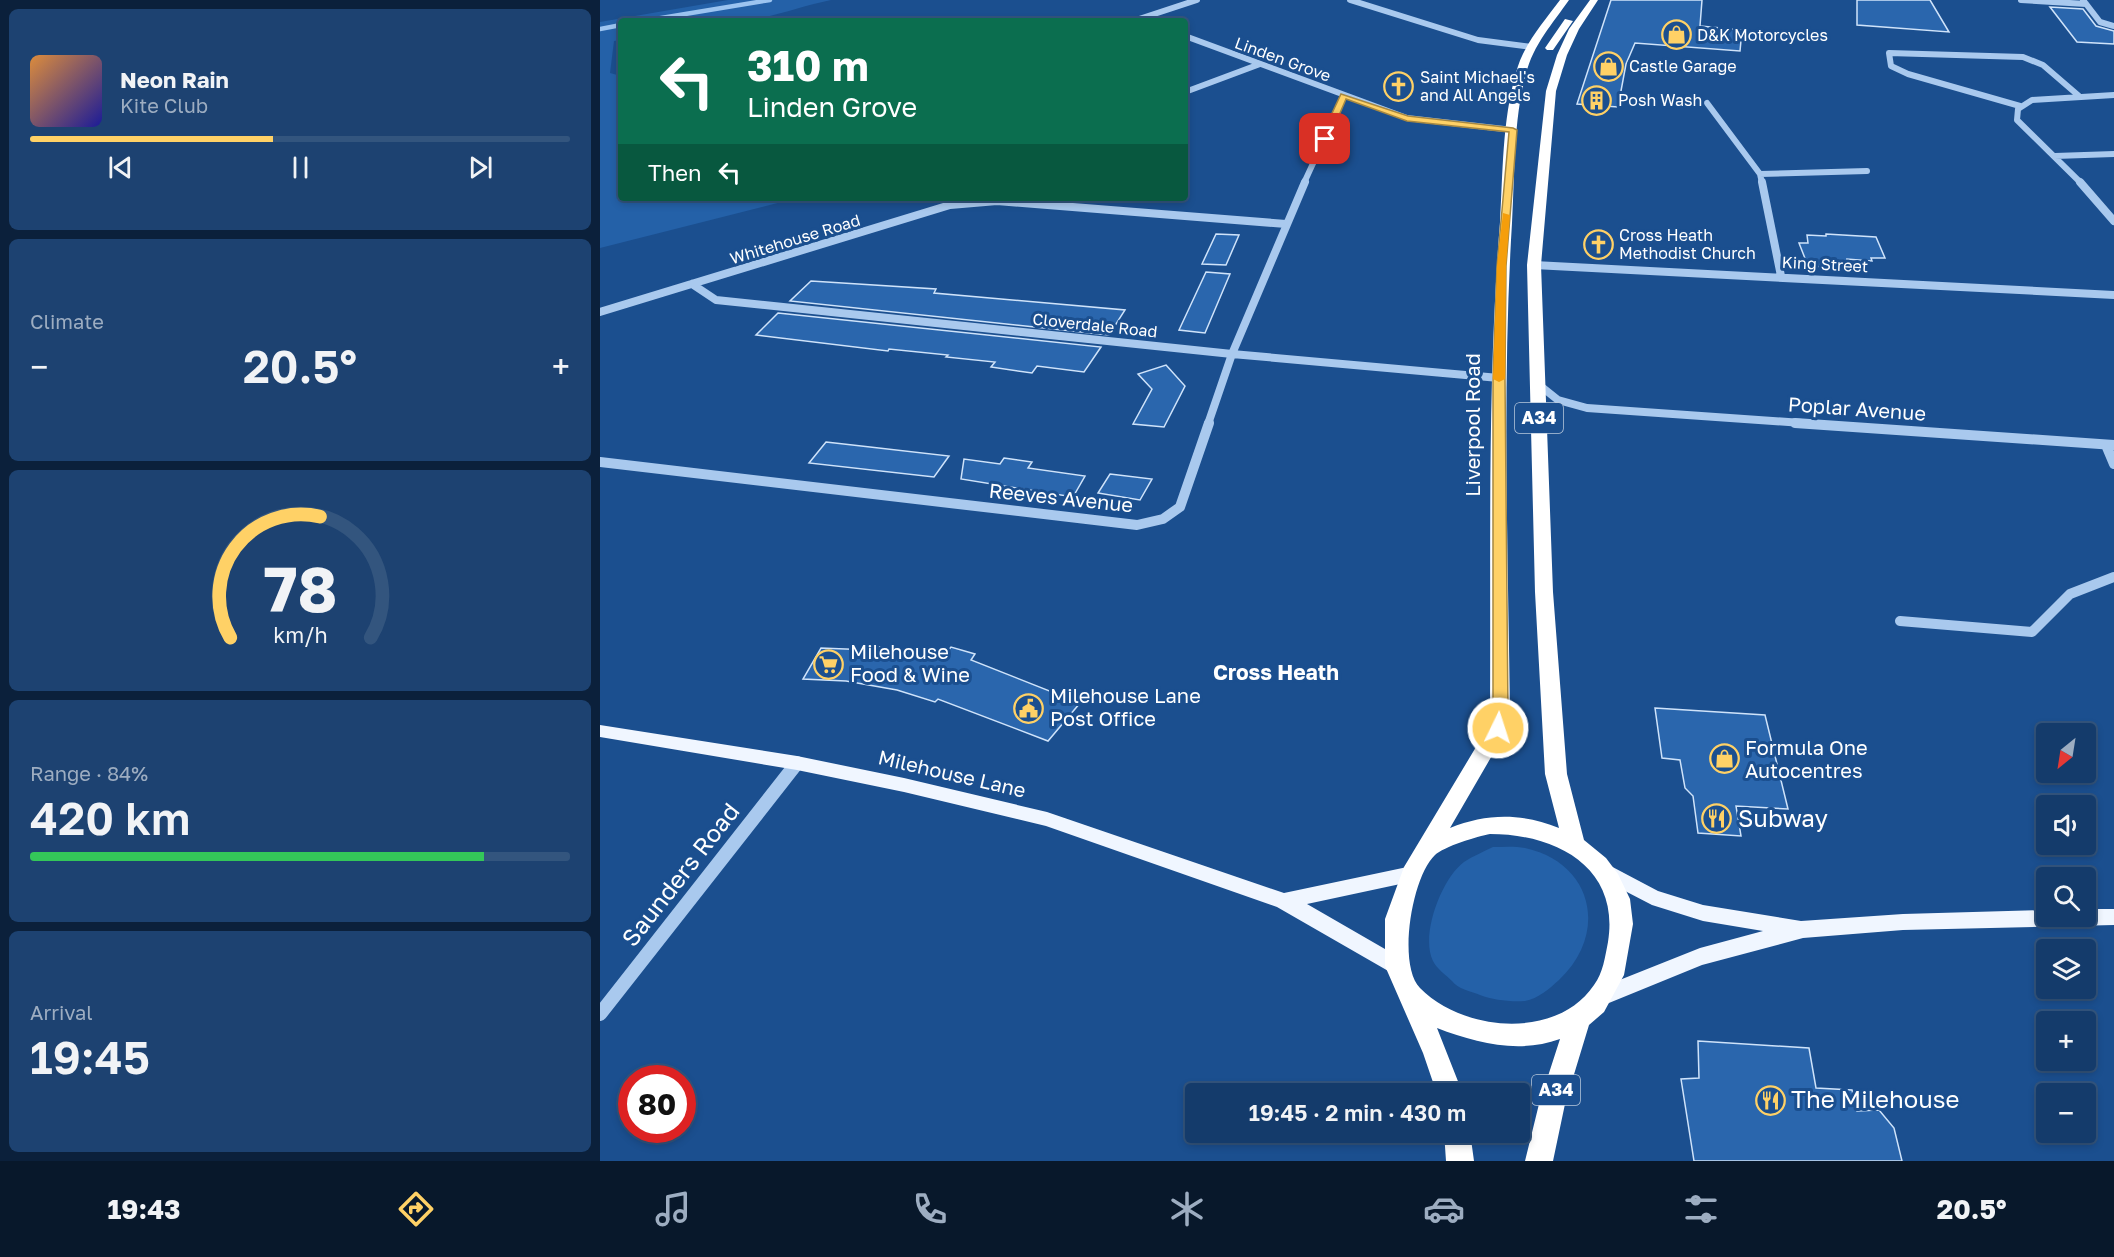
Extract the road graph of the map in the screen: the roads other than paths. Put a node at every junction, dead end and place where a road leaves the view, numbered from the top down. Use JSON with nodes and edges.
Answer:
{"nodes":[{"id":1,"x":1197,"y":0,"type":"edge"},
{"id":2,"x":1350,"y":0,"type":"edge"},
{"id":3,"x":1565,"y":0,"type":"edge"},
{"id":4,"x":2021,"y":0,"type":"edge"},
{"id":5,"x":1594,"y":1,"type":"edge"},
{"id":6,"x":2084,"y":2,"type":"edge"},
{"id":7,"x":1145,"y":18,"type":"edge"},
{"id":8,"x":2114,"y":26,"type":"edge"},
{"id":9,"x":1188,"y":37,"type":"edge"},
{"id":10,"x":1532,"y":47,"type":"junction"},
{"id":11,"x":1556,"y":52,"type":"junction"},
{"id":12,"x":1260,"y":64,"type":"junction"},
{"id":13,"x":1188,"y":91,"type":"edge"},
{"id":14,"x":2114,"y":95,"type":"edge"},
{"id":15,"x":1344,"y":96,"type":"junction"},
{"id":16,"x":2079,"y":96,"type":"junction"},
{"id":17,"x":1707,"y":103,"type":"dead end"},
{"id":18,"x":2020,"y":106,"type":"junction"},
{"id":19,"x":1513,"y":130,"type":"junction"},
{"id":20,"x":2114,"y":154,"type":"edge"},
{"id":21,"x":2055,"y":156,"type":"junction"},
{"id":22,"x":1867,"y":171,"type":"dead end"},
{"id":23,"x":1760,"y":174,"type":"junction"},
{"id":24,"x":948,"y":202,"type":"edge"},
{"id":25,"x":2114,"y":221,"type":"edge"},
{"id":26,"x":1286,"y":224,"type":"junction"},
{"id":27,"x":1534,"y":265,"type":"junction"},
{"id":28,"x":1780,"y":276,"type":"junction"},
{"id":29,"x":692,"y":285,"type":"junction"},
{"id":30,"x":2114,"y":295,"type":"edge"},
{"id":31,"x":600,"y":312,"type":"edge"},
{"id":32,"x":1232,"y":354,"type":"junction"},
{"id":33,"x":1499,"y":378,"type":"junction"},
{"id":34,"x":1537,"y":384,"type":"junction"},
{"id":35,"x":2110,"y":445,"type":"edge"},
{"id":36,"x":600,"y":462,"type":"edge"},
{"id":37,"x":2114,"y":464,"type":"edge"},
{"id":38,"x":2114,"y":577,"type":"edge"},
{"id":39,"x":1900,"y":621,"type":"dead end"},
{"id":40,"x":600,"y":731,"type":"edge"},
{"id":41,"x":796,"y":763,"type":"junction"},
{"id":42,"x":1574,"y":845,"type":"junction"},
{"id":43,"x":1431,"y":847,"type":"junction"},
{"id":44,"x":1602,"y":870,"type":"junction"},
{"id":45,"x":1412,"y":874,"type":"junction"},
{"id":46,"x":1284,"y":901,"type":"junction"},
{"id":47,"x":2114,"y":917,"type":"edge"},
{"id":48,"x":1803,"y":929,"type":"junction"},
{"id":49,"x":1397,"y":966,"type":"junction"},
{"id":50,"x":1412,"y":996,"type":"junction"},
{"id":51,"x":1604,"y":996,"type":"junction"},
{"id":52,"x":600,"y":1014,"type":"edge"},
{"id":53,"x":1578,"y":1020,"type":"junction"},
{"id":54,"x":1446,"y":1083,"type":"edge"},
{"id":55,"x":1458,"y":1143,"type":"edge"},
{"id":56,"x":1460,"y":1161,"type":"edge"},
{"id":57,"x":1539,"y":1161,"type":"edge"}],
"edges":[{"from":1,"to":7,"type":"street"},
{"from":2,"to":10,"type":"street"},
{"from":3,"to":10,"type":"highway","name":"Liverpool Road","number":"A34"},
{"from":4,"to":6,"type":"street"},
{"from":5,"to":11,"type":"highway","number":"A34"},
{"from":6,"to":8,"type":"street"},
{"from":9,"to":12,"type":"street","name":"Linden Grove"},
{"from":10,"to":11,"type":"highway"},
{"from":10,"to":19,"type":"highway","name":"Liverpool Road","number":"A34"},
{"from":11,"to":27,"type":"highway","number":"A34"},
{"from":12,"to":13,"type":"street"},
{"from":12,"to":15,"type":"street","name":"Linden Grove"},
{"from":14,"to":16,"type":"street"},
{"from":15,"to":19,"type":"street","name":"Linden Grove"},
{"from":15,"to":26,"type":"street","name":"Reeves Avenue"},
{"from":16,"to":18,"type":"street"},
{"from":16,"to":18,"type":"street"},
{"from":17,"to":23,"type":"street"},
{"from":18,"to":21,"type":"street"},
{"from":19,"to":33,"type":"highway","name":"Liverpool Road","number":"A34"},
{"from":20,"to":21,"type":"street"},
{"from":21,"to":25,"type":"street"},
{"from":22,"to":23,"type":"street"},
{"from":23,"to":28,"type":"street"},
{"from":24,"to":26,"type":"street","name":"Whitehouse Road"},
{"from":24,"to":29,"type":"street","name":"Whitehouse Road"},
{"from":26,"to":32,"type":"street","name":"Reeves Avenue"},
{"from":27,"to":28,"type":"street","name":"King Street"},
{"from":27,"to":34,"type":"highway","number":"A34"},
{"from":28,"to":30,"type":"street","name":"King Street"},
{"from":29,"to":31,"type":"street","name":"Whitehouse Road"},
{"from":29,"to":32,"type":"street","name":"Cloverdale Road"},
{"from":32,"to":33,"type":"street","name":"Cloverdale Road"},
{"from":32,"to":36,"type":"street","name":"Reeves Avenue"},
{"from":33,"to":43,"type":"highway","name":"Liverpool Road","number":"A34"},
{"from":34,"to":35,"type":"street","name":"Poplar Avenue"},
{"from":34,"to":42,"type":"highway","number":"A34"},
{"from":35,"to":37,"type":"street"},
{"from":38,"to":39,"type":"street"},
{"from":40,"to":41,"type":"main road","name":"Milehouse Lane"},
{"from":41,"to":46,"type":"main road","name":"Milehouse Lane"},
{"from":41,"to":52,"type":"street","name":"Saunders Road"},
{"from":42,"to":43,"type":"highway"},
{"from":42,"to":44,"type":"highway"},
{"from":43,"to":45,"type":"highway","name":"Liverpool Road"},
{"from":44,"to":48,"type":"main road"},
{"from":44,"to":51,"type":"highway"},
{"from":45,"to":46,"type":"main road"},
{"from":45,"to":49,"type":"highway","name":"Liverpool Road"},
{"from":46,"to":49,"type":"main road","name":"Milehouse Lane"},
{"from":47,"to":48,"type":"main road"},
{"from":48,"to":51,"type":"main road"},
{"from":49,"to":50,"type":"highway"},
{"from":50,"to":53,"type":"highway"},
{"from":50,"to":54,"type":"highway"},
{"from":51,"to":53,"type":"highway"},
{"from":53,"to":57,"type":"highway","number":"A34"},
{"from":55,"to":56,"type":"highway"}]}
